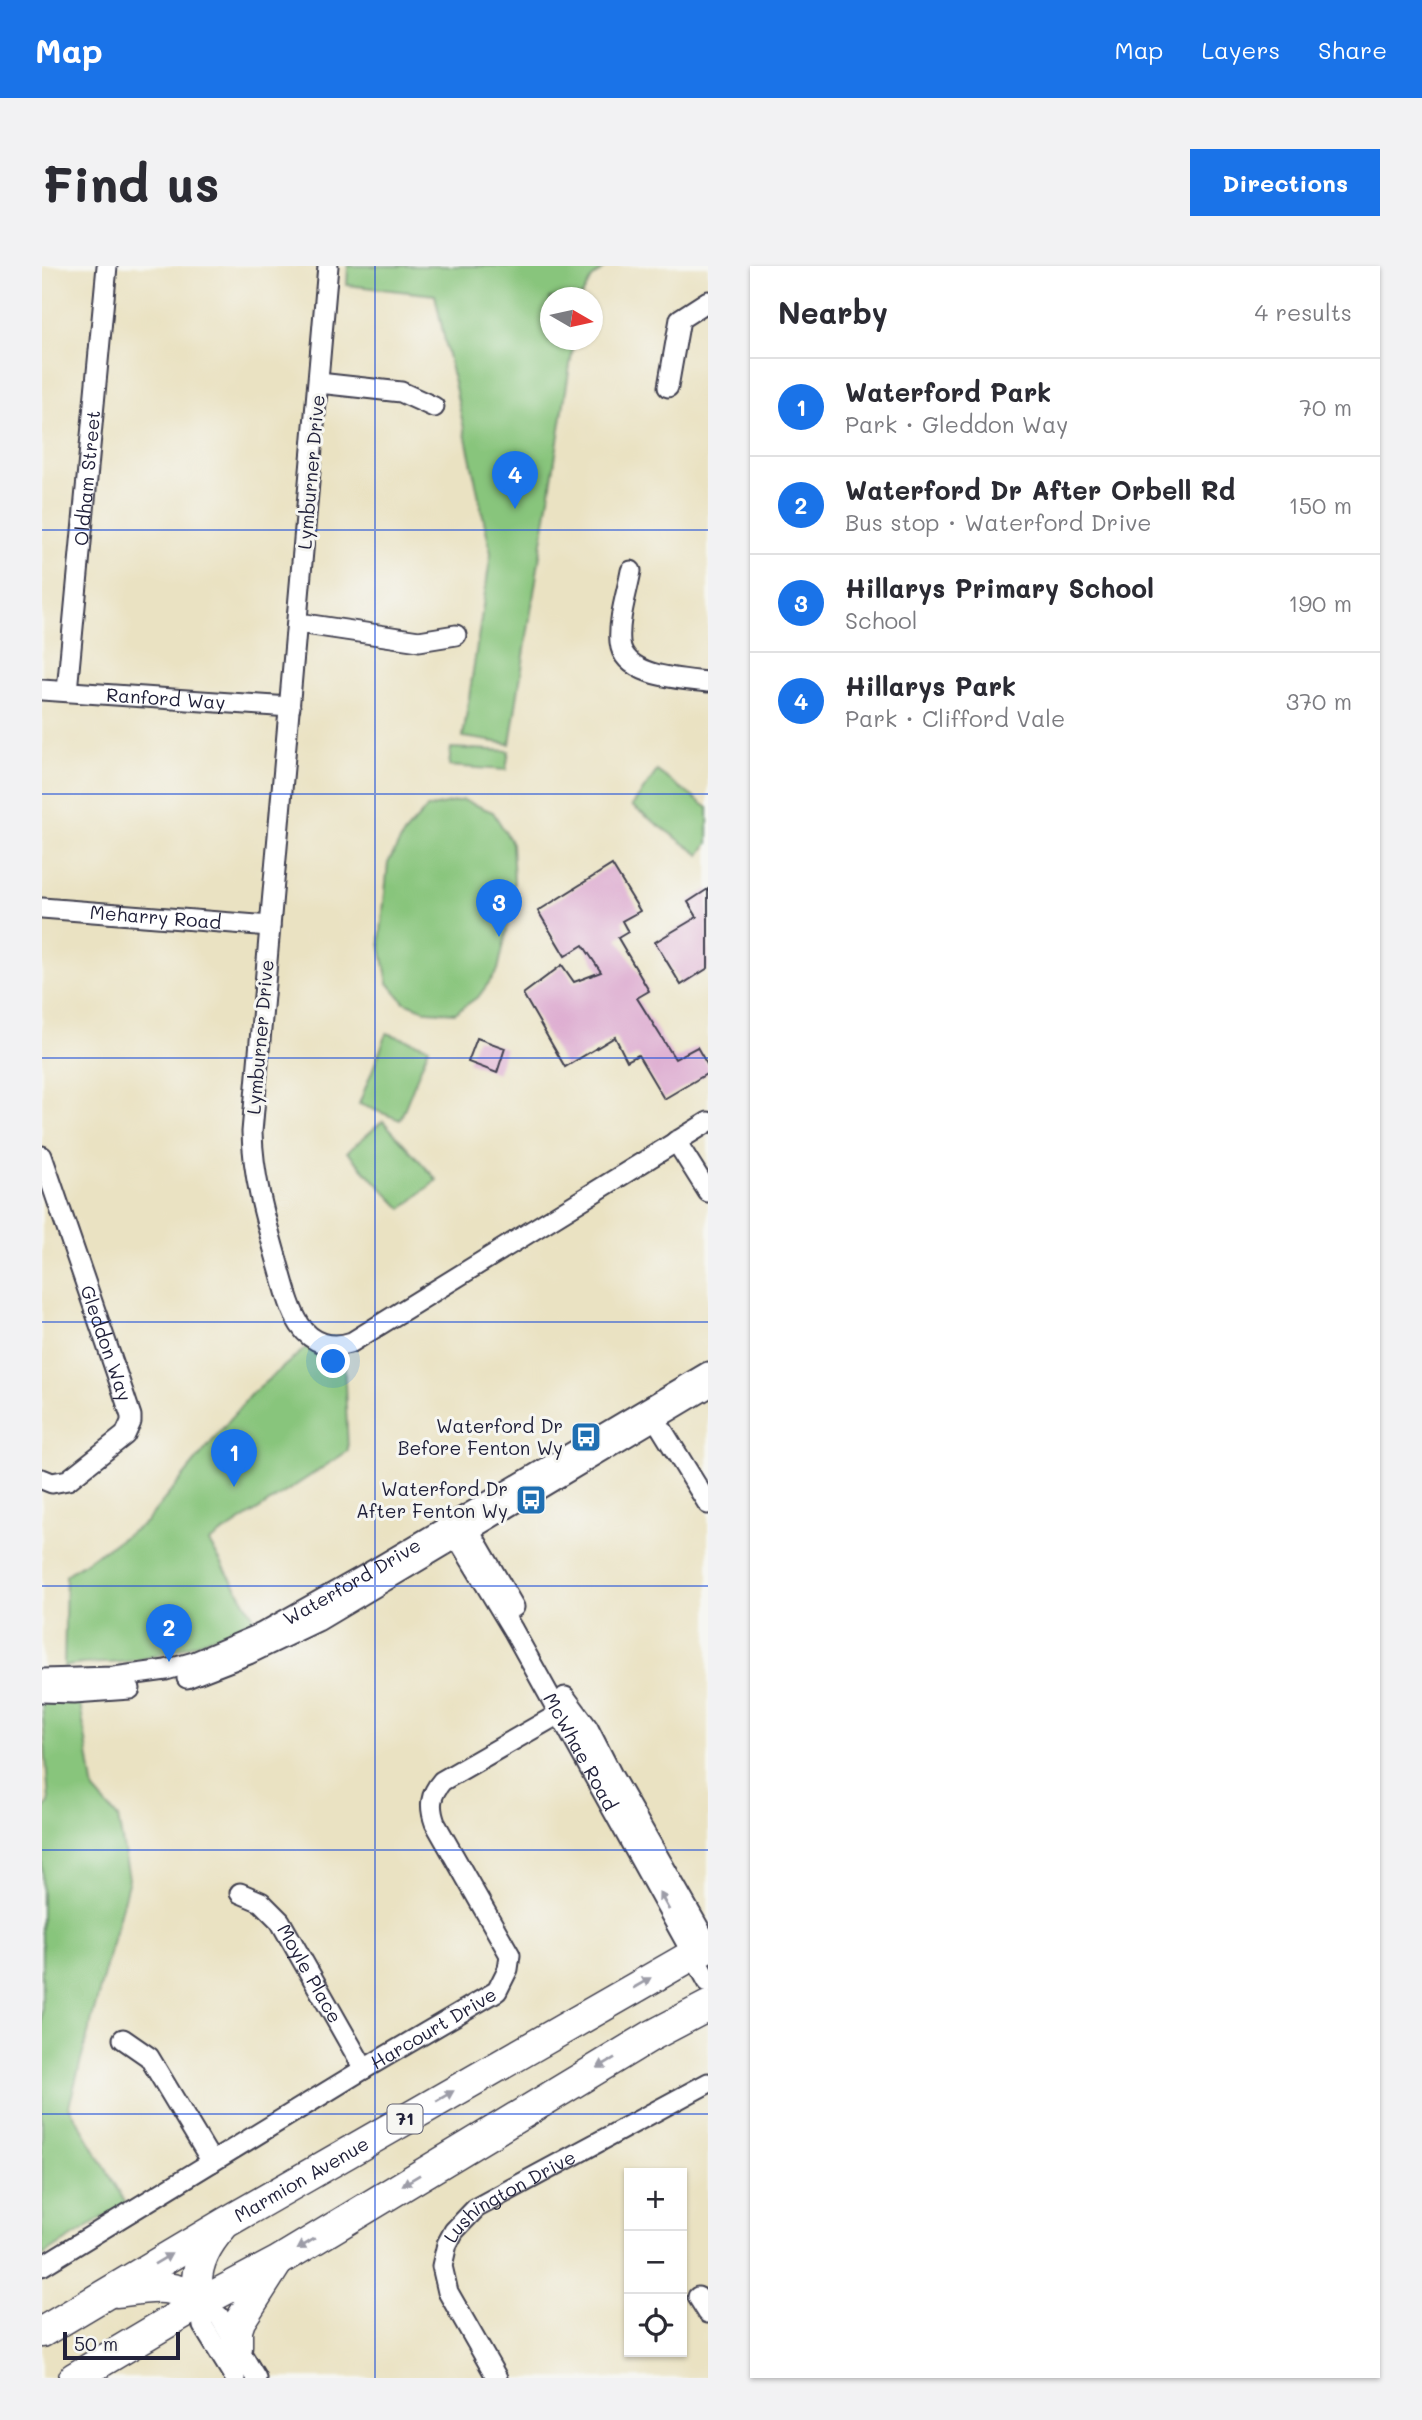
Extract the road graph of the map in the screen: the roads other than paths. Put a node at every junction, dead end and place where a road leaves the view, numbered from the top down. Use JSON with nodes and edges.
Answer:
{"nodes":[{"id":1,"x":107,"y":266,"type":"edge"},
{"id":2,"x":328,"y":266,"type":"edge"},
{"id":3,"x":708,"y":301,"type":"edge"},
{"id":4,"x":318,"y":383,"type":"junction"},
{"id":5,"x":668,"y":387,"type":"dead end"},
{"id":6,"x":434,"y":407,"type":"dead end"},
{"id":7,"x":631,"y":571,"type":"dead end"},
{"id":8,"x":298,"y":623,"type":"junction"},
{"id":9,"x":456,"y":635,"type":"dead end"},
{"id":10,"x":708,"y":682,"type":"edge"},
{"id":11,"x":42,"y":690,"type":"edge"},
{"id":12,"x":67,"y":691,"type":"junction"},
{"id":13,"x":290,"y":707,"type":"junction"},
{"id":14,"x":42,"y":908,"type":"edge"},
{"id":15,"x":270,"y":926,"type":"junction"},
{"id":16,"x":708,"y":1122,"type":"edge"},
{"id":17,"x":676,"y":1141,"type":"junction"},
{"id":18,"x":42,"y":1156,"type":"edge"},
{"id":19,"x":708,"y":1192,"type":"edge"},
{"id":20,"x":708,"y":1372,"type":"edge"},
{"id":21,"x":708,"y":1388,"type":"edge"},
{"id":22,"x":652,"y":1413,"type":"junction"},
{"id":23,"x":42,"y":1479,"type":"edge"},
{"id":24,"x":708,"y":1504,"type":"edge"},
{"id":25,"x":460,"y":1528,"type":"junction"},
{"id":26,"x":42,"y":1679,"type":"edge"},
{"id":27,"x":42,"y":1692,"type":"edge"},
{"id":28,"x":565,"y":1710,"type":"junction"},
{"id":29,"x":240,"y":1893,"type":"dead end"},
{"id":30,"x":703,"y":1948,"type":"edge"},
{"id":31,"x":708,"y":1982,"type":"edge"},
{"id":32,"x":708,"y":2006,"type":"edge"},
{"id":33,"x":123,"y":2039,"type":"dead end"},
{"id":34,"x":364,"y":2069,"type":"junction"},
{"id":35,"x":708,"y":2083,"type":"edge"},
{"id":36,"x":212,"y":2162,"type":"junction"},
{"id":37,"x":227,"y":2221,"type":"junction"},
{"id":38,"x":277,"y":2262,"type":"junction"},
{"id":39,"x":42,"y":2266,"type":"edge"},
{"id":40,"x":104,"y":2294,"type":"junction"},
{"id":41,"x":200,"y":2303,"type":"junction"},
{"id":42,"x":42,"y":2332,"type":"edge"},
{"id":43,"x":237,"y":2347,"type":"junction"},
{"id":44,"x":74,"y":2378,"type":"edge"},
{"id":45,"x":235,"y":2378,"type":"edge"},
{"id":46,"x":256,"y":2378,"type":"edge"},
{"id":47,"x":497,"y":2378,"type":"edge"}],
"edges":[{"from":1,"to":12,"type":"street","name":"Oldham Street"},
{"from":2,"to":4,"type":"street","name":"Lymburner Drive"},
{"from":3,"to":5,"type":"street"},
{"from":4,"to":6,"type":"street"},
{"from":4,"to":8,"type":"street","name":"Lymburner Drive"},
{"from":7,"to":10,"type":"street"},
{"from":8,"to":9,"type":"street"},
{"from":8,"to":13,"type":"street","name":"Lymburner Drive"},
{"from":11,"to":12,"type":"street","name":"Ranford Way"},
{"from":12,"to":13,"type":"street","name":"Ranford Way"},
{"from":13,"to":15,"type":"street","name":"Lymburner Drive"},
{"from":14,"to":15,"type":"street","name":"Meharry Road"},
{"from":15,"to":17,"type":"street","name":"Lymburner Drive"},
{"from":16,"to":17,"type":"street","name":"Lymburner Drive"},
{"from":17,"to":19,"type":"street"},
{"from":18,"to":23,"type":"street","name":"Gleddon Way"},
{"from":20,"to":22,"type":"street","name":"Waterford Drive"},
{"from":21,"to":22,"type":"street","name":"Waterford Drive"},
{"from":22,"to":24,"type":"street"},
{"from":22,"to":25,"type":"street","name":"Waterford Drive"},
{"from":25,"to":26,"type":"street","name":"Waterford Drive"},
{"from":25,"to":27,"type":"street","name":"Waterford Drive"},
{"from":25,"to":28,"type":"street","name":"McWhae Road"},
{"from":28,"to":30,"type":"street","name":"McWhae Road"},
{"from":28,"to":34,"type":"street","name":"Harcourt Drive"},
{"from":29,"to":34,"type":"street","name":"Moyle Place"},
{"from":30,"to":31,"type":"street","name":"McWhae Road"},
{"from":37,"to":30,"type":"highway","name":"Marmion Avenue","number":"71","one_way":true},
{"from":32,"to":38,"type":"highway","one_way":true},
{"from":33,"to":36,"type":"street"},
{"from":34,"to":36,"type":"street","name":"Harcourt Drive"},
{"from":35,"to":47,"type":"street","name":"Lushington Drive"},
{"from":36,"to":39,"type":"street","name":"Harcourt Drive"},
{"from":40,"to":37,"type":"highway","name":"Marmion Avenue","number":"71","one_way":true},
{"from":37,"to":41,"type":"highway"},
{"from":38,"to":41,"type":"highway"},
{"from":38,"to":43,"type":"highway"},
{"from":40,"to":41,"type":"highway"},
{"from":40,"to":42,"type":"highway","name":"Marmion Avenue","number":"71"},
{"from":41,"to":43,"type":"street"},
{"from":41,"to":44,"type":"highway"},
{"from":41,"to":45,"type":"street"},
{"from":43,"to":46,"type":"street"}]}
